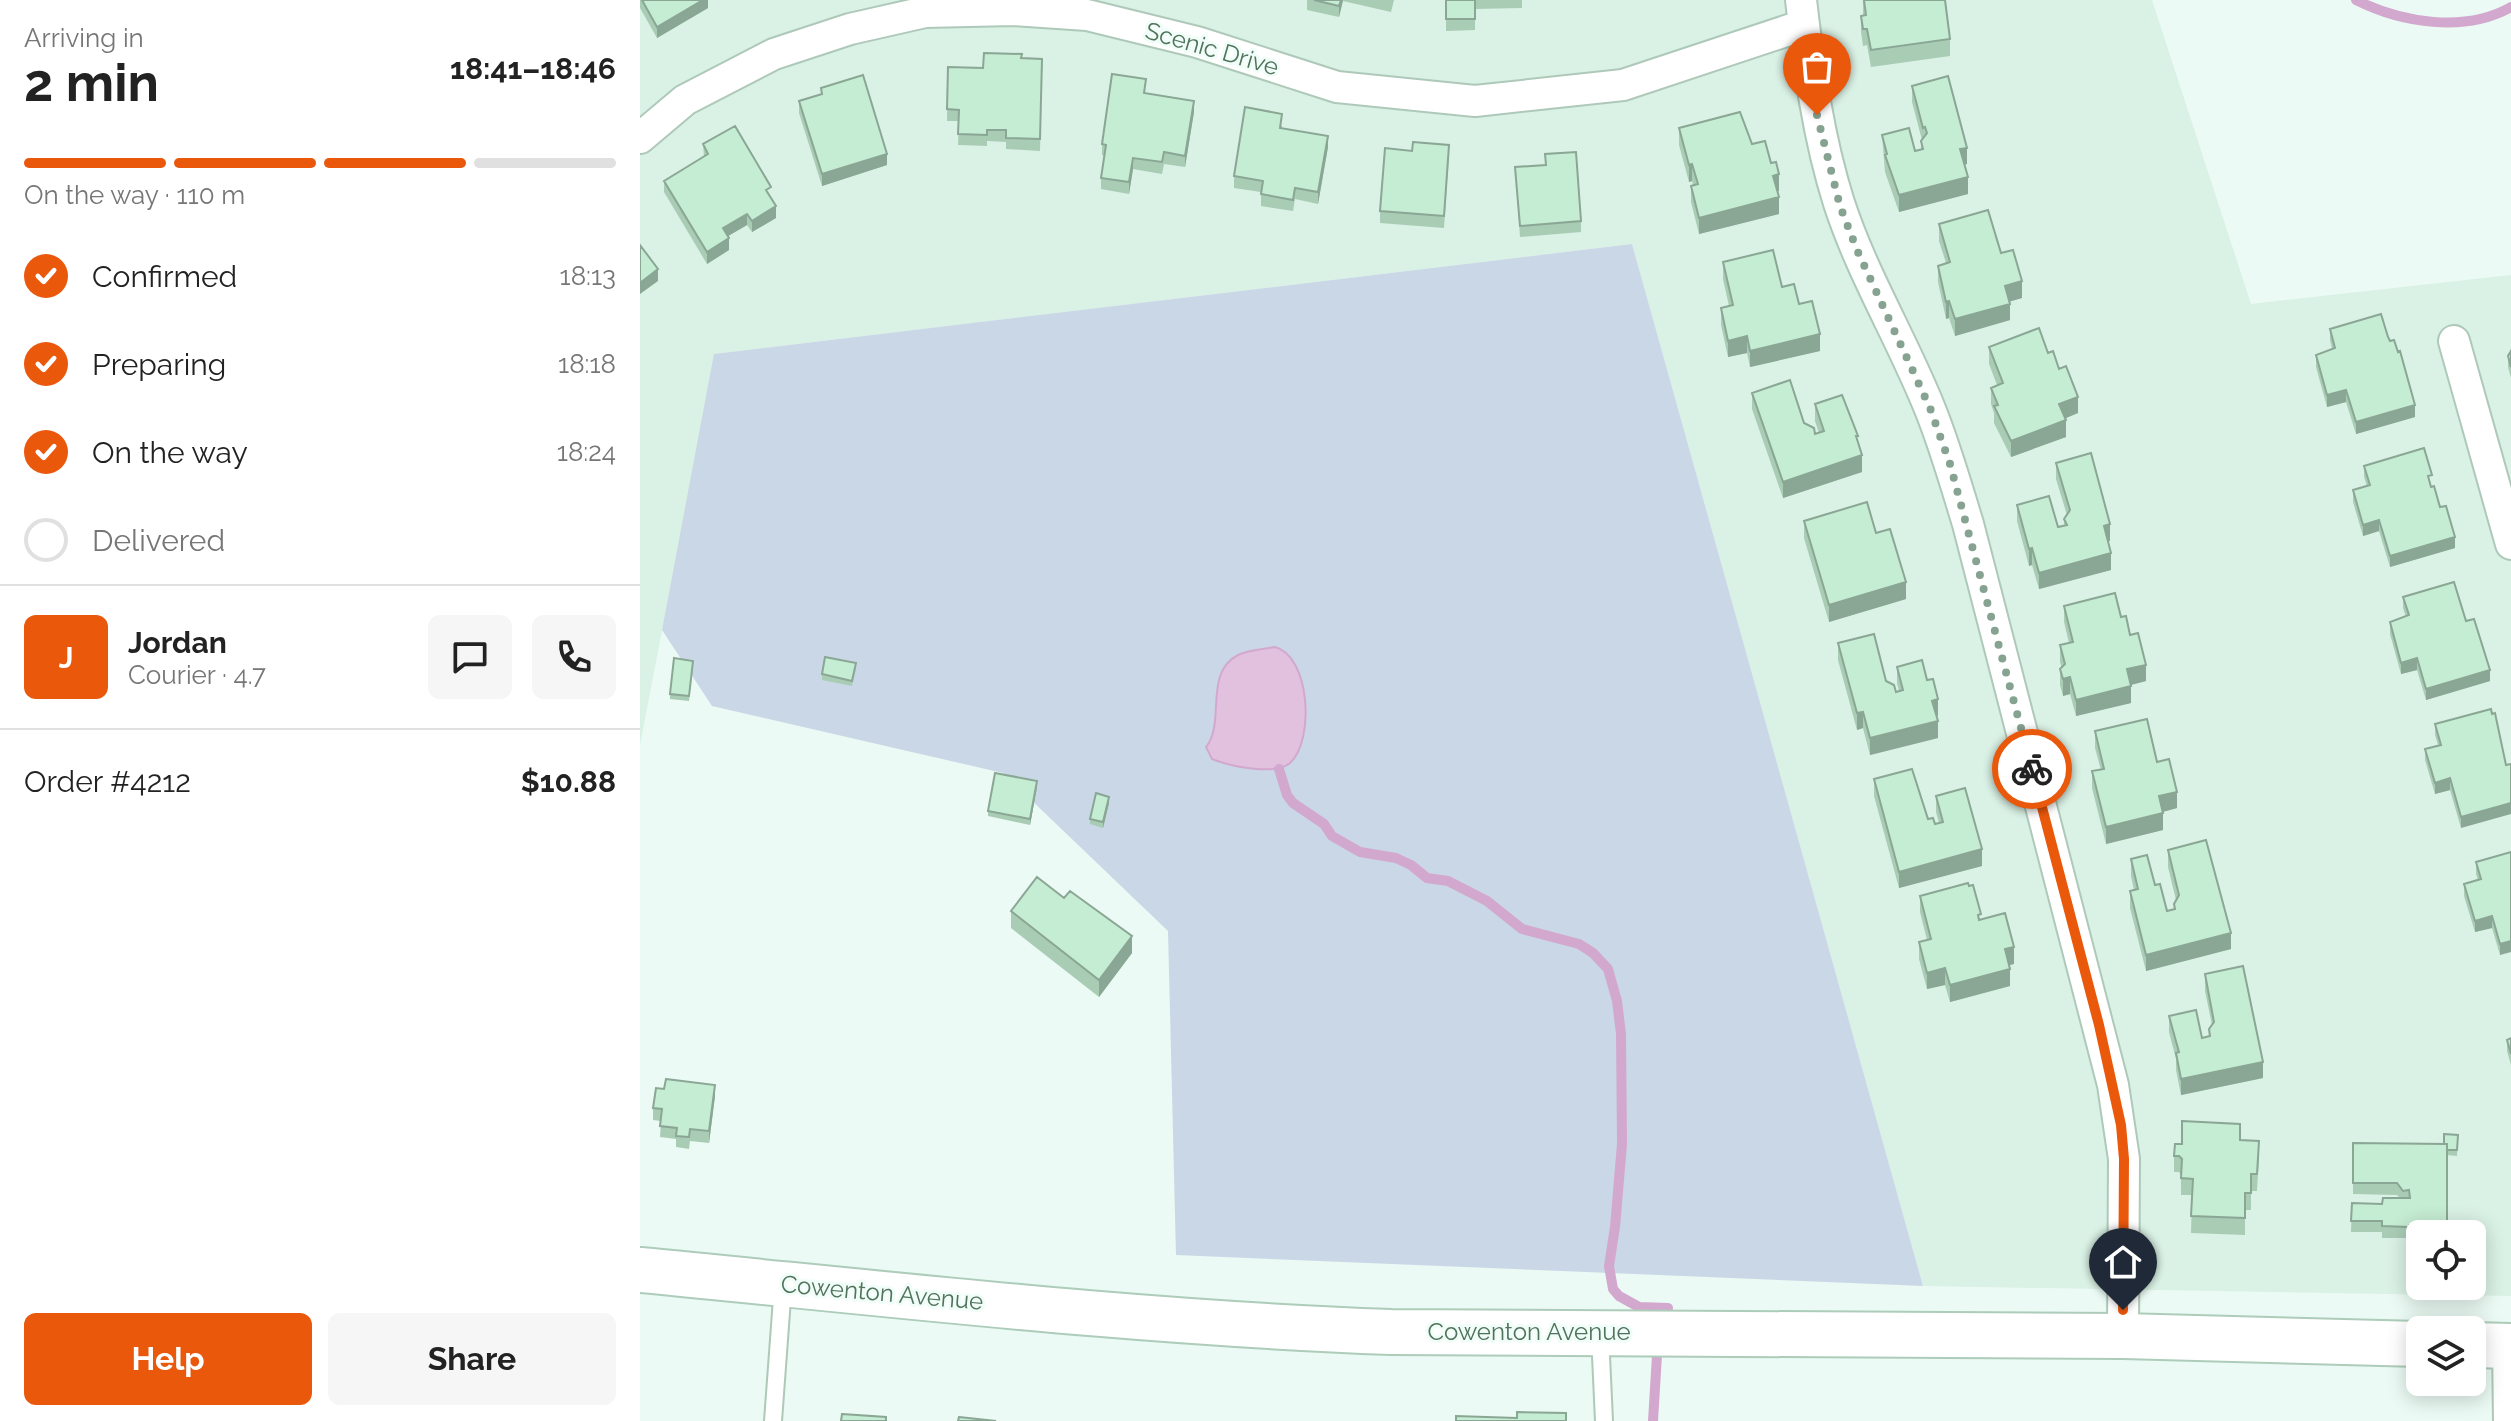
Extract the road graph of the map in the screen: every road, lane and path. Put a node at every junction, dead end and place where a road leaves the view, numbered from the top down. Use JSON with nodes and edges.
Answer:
{"nodes":[{"id":1,"x":1802,"y":13,"type":"edge"},
{"id":2,"x":640,"y":138,"type":"edge"},
{"id":3,"x":2454,"y":341,"type":"dead end"},
{"id":4,"x":2511,"y":544,"type":"edge"},
{"id":5,"x":640,"y":1270,"type":"edge"},
{"id":6,"x":783,"y":1284,"type":"junction"},
{"id":7,"x":1600,"y":1332,"type":"junction"},
{"id":8,"x":2123,"y":1336,"type":"junction"},
{"id":9,"x":2406,"y":1344,"type":"edge"},
{"id":10,"x":2497,"y":1346,"type":"edge"},
{"id":11,"x":773,"y":1421,"type":"edge"},
{"id":12,"x":1604,"y":1421,"type":"edge"},
{"id":13,"x":2509,"y":1421,"type":"edge"}],
"edges":[{"from":1,"to":2,"type":"street","name":"Scenic Drive"},
{"from":1,"to":8,"type":"street"},
{"from":3,"to":4,"type":"street"},
{"from":5,"to":6,"type":"street","name":"Cowenton Avenue"},
{"from":6,"to":7,"type":"street","name":"Cowenton Avenue"},
{"from":6,"to":11,"type":"lane"},
{"from":7,"to":8,"type":"street","name":"Cowenton Avenue"},
{"from":7,"to":12,"type":"lane"},
{"from":8,"to":9,"type":"street","name":"Cowenton Avenue"},
{"from":10,"to":13,"type":"street"}]}
